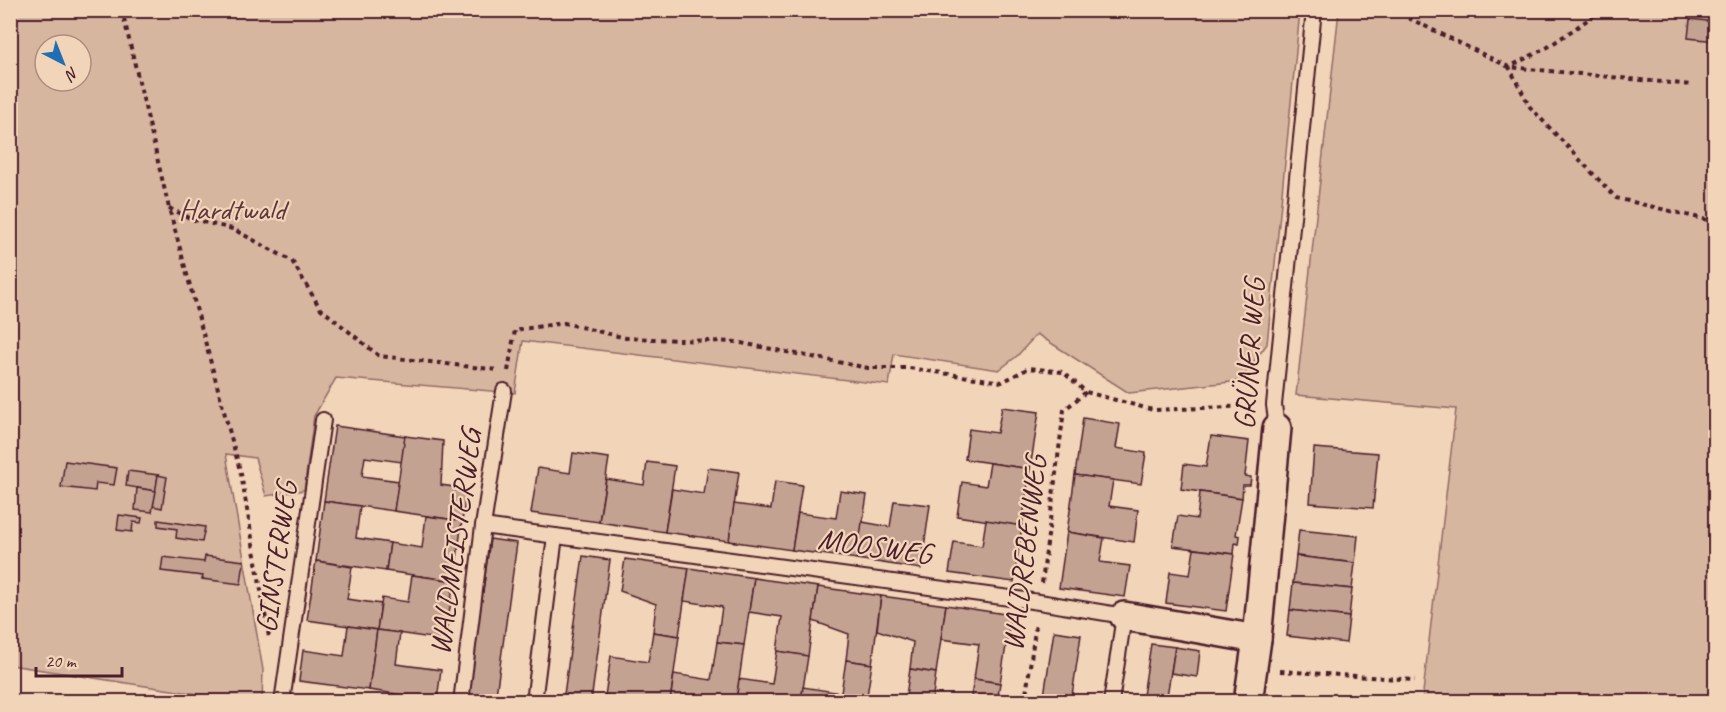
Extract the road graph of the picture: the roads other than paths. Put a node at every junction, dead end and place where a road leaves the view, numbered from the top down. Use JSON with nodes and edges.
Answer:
{"nodes":[{"id":1,"x":1314,"y":10,"type":"edge"},
{"id":2,"x":504,"y":391,"type":"road end"},
{"id":3,"x":1276,"y":417,"type":"joint"},
{"id":4,"x":323,"y":420,"type":"dead end"},
{"id":5,"x":483,"y":526,"type":"junction"},
{"id":6,"x":555,"y":536,"type":"junction"},
{"id":7,"x":1124,"y":616,"type":"junction"},
{"id":8,"x":1257,"y":639,"type":"junction"},
{"id":9,"x":282,"y":702,"type":"edge"},
{"id":10,"x":461,"y":702,"type":"edge"},
{"id":11,"x":534,"y":702,"type":"edge"},
{"id":12,"x":1111,"y":702,"type":"edge"},
{"id":13,"x":1248,"y":702,"type":"edge"}],
"edges":[{"from":1,"to":3,"type":"lane","name":"GRÜNER WEG"},
{"from":2,"to":5,"type":"lane","name":"WALDMEISTERWEG"},
{"from":3,"to":8,"type":"street","name":"GRÜNER WEG"},
{"from":4,"to":9,"type":"lane","name":"GINSTERWEG"},
{"from":5,"to":6,"type":"lane","name":"MOOSWEG"},
{"from":5,"to":10,"type":"lane","name":"WALDMEISTERWEG"},
{"from":6,"to":7,"type":"lane","name":"MOOSWEG"},
{"from":6,"to":11,"type":"lane"},
{"from":7,"to":8,"type":"street","name":"MOOSWEG"},
{"from":7,"to":12,"type":"lane"},
{"from":8,"to":13,"type":"street","name":"GRÜNER WEG"}]}
